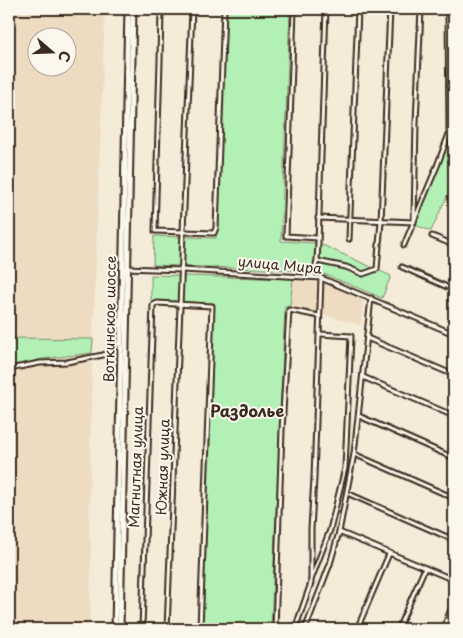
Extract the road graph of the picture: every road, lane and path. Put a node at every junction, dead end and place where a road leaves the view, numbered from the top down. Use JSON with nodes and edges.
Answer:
{"nodes":[{"id":1,"x":128,"y":9,"type":"edge"},
{"id":2,"x":133,"y":9,"type":"edge"},
{"id":3,"x":161,"y":9,"type":"edge"},
{"id":4,"x":192,"y":9,"type":"edge"},
{"id":5,"x":224,"y":9,"type":"edge"},
{"id":6,"x":294,"y":9,"type":"edge"},
{"id":7,"x":326,"y":9,"type":"edge"},
{"id":8,"x":358,"y":9,"type":"edge"},
{"id":9,"x":390,"y":9,"type":"edge"},
{"id":10,"x":421,"y":9,"type":"edge"},
{"id":11,"x":448,"y":9,"type":"edge"},
{"id":12,"x":318,"y":218,"type":"junction"},
{"id":13,"x":350,"y":220,"type":"junction"},
{"id":14,"x":381,"y":220,"type":"junction"},
{"id":15,"x":414,"y":222,"type":"junction"},
{"id":16,"x":184,"y":232,"type":"junction"},
{"id":17,"x":432,"y":236,"type":"dead end"},
{"id":18,"x":318,"y":238,"type":"junction"},
{"id":19,"x":349,"y":239,"type":"dead end"},
{"id":20,"x":404,"y":245,"type":"dead end"},
{"id":21,"x":454,"y":246,"type":"edge"},
{"id":22,"x":317,"y":261,"type":"junction"},
{"id":23,"x":402,"y":267,"type":"dead end"},
{"id":24,"x":125,"y":268,"type":"junction"},
{"id":25,"x":182,"y":270,"type":"junction"},
{"id":26,"x":312,"y":277,"type":"junction"},
{"id":27,"x":321,"y":278,"type":"junction"},
{"id":28,"x":454,"y":290,"type":"edge"},
{"id":29,"x":371,"y":298,"type":"junction"},
{"id":30,"x":180,"y":305,"type":"junction"},
{"id":31,"x":319,"y":316,"type":"junction"},
{"id":32,"x":319,"y":334,"type":"junction"},
{"id":33,"x":454,"y":334,"type":"edge"},
{"id":34,"x":367,"y":338,"type":"junction"},
{"id":35,"x":122,"y":339,"type":"junction"},
{"id":36,"x":9,"y":369,"type":"edge"},
{"id":37,"x":454,"y":375,"type":"edge"},
{"id":38,"x":363,"y":377,"type":"junction"},
{"id":39,"x":358,"y":416,"type":"junction"},
{"id":40,"x":454,"y":416,"type":"edge"},
{"id":41,"x":354,"y":454,"type":"junction"},
{"id":42,"x":454,"y":458,"type":"edge"},
{"id":43,"x":346,"y":493,"type":"junction"},
{"id":44,"x":454,"y":498,"type":"edge"},
{"id":45,"x":339,"y":532,"type":"junction"},
{"id":46,"x":454,"y":540,"type":"edge"},
{"id":47,"x":389,"y":554,"type":"junction"},
{"id":48,"x":425,"y":568,"type":"junction"},
{"id":49,"x":454,"y":580,"type":"edge"},
{"id":50,"x":310,"y":583,"type":"junction"},
{"id":51,"x":454,"y":602,"type":"edge"},
{"id":52,"x":294,"y":628,"type":"edge"},
{"id":53,"x":306,"y":628,"type":"edge"},
{"id":54,"x":115,"y":629,"type":"edge"},
{"id":55,"x":120,"y":629,"type":"edge"},
{"id":56,"x":142,"y":629,"type":"edge"},
{"id":57,"x":167,"y":629,"type":"edge"},
{"id":58,"x":200,"y":629,"type":"edge"},
{"id":59,"x":276,"y":629,"type":"edge"},
{"id":60,"x":357,"y":629,"type":"edge"},
{"id":61,"x":398,"y":629,"type":"edge"},
{"id":62,"x":443,"y":629,"type":"edge"}],
"edges":[{"from":1,"to":24,"type":"main road","name":"Воткинское шоссе"},
{"from":2,"to":24,"type":"main road","name":"Воткинское шоссе"},
{"from":3,"to":16,"type":"street"},
{"from":4,"to":16,"type":"street","name":"Южная улица"},
{"from":5,"to":16,"type":"street"},
{"from":6,"to":18,"type":"street"},
{"from":7,"to":12,"type":"street"},
{"from":8,"to":13,"type":"street"},
{"from":9,"to":14,"type":"street"},
{"from":10,"to":15,"type":"street"},
{"from":11,"to":15,"type":"street"},
{"from":12,"to":13,"type":"street"},
{"from":12,"to":18,"type":"street"},
{"from":13,"to":14,"type":"street"},
{"from":13,"to":19,"type":"street"},
{"from":14,"to":15,"type":"street"},
{"from":14,"to":22,"type":"street"},
{"from":15,"to":20,"type":"street"},
{"from":16,"to":25,"type":"street","name":"Южная улица"},
{"from":17,"to":21,"type":"street"},
{"from":18,"to":22,"type":"street"},
{"from":22,"to":26,"type":"street"},
{"from":23,"to":28,"type":"street"},
{"from":24,"to":25,"type":"street","name":"улица Мира"},
{"from":24,"to":35,"type":"main road","name":"Воткинское шоссе"},
{"from":24,"to":55,"type":"main road","name":"Воткинское шоссе"},
{"from":25,"to":26,"type":"street","name":"улица Мира"},
{"from":25,"to":30,"type":"street","name":"Южная улица"},
{"from":26,"to":27,"type":"street","name":"улица Мира"},
{"from":27,"to":29,"type":"street","name":"улица Мира"},
{"from":27,"to":31,"type":"street"},
{"from":29,"to":33,"type":"street","name":"улица Мира"},
{"from":29,"to":34,"type":"street"},
{"from":30,"to":56,"type":"street","name":"Магнитная улица"},
{"from":30,"to":57,"type":"street","name":"Южная улица"},
{"from":30,"to":58,"type":"street"},
{"from":31,"to":32,"type":"street"},
{"from":31,"to":59,"type":"street"},
{"from":32,"to":50,"type":"street"},
{"from":32,"to":50,"type":"street"},
{"from":34,"to":37,"type":"street"},
{"from":34,"to":38,"type":"street"},
{"from":35,"to":36,"type":"street"},
{"from":35,"to":54,"type":"main road","name":"Воткинское шоссе"},
{"from":38,"to":39,"type":"street"},
{"from":38,"to":40,"type":"street"},
{"from":39,"to":41,"type":"street"},
{"from":39,"to":42,"type":"street"},
{"from":41,"to":43,"type":"street"},
{"from":41,"to":44,"type":"street"},
{"from":43,"to":45,"type":"street"},
{"from":43,"to":46,"type":"street"},
{"from":45,"to":47,"type":"street"},
{"from":45,"to":53,"type":"street"},
{"from":47,"to":48,"type":"street"},
{"from":47,"to":60,"type":"street"},
{"from":48,"to":49,"type":"street"},
{"from":48,"to":61,"type":"street"},
{"from":50,"to":52,"type":"street"},
{"from":51,"to":62,"type":"street"},
{"from":52,"to":53,"type":"street"}]}
